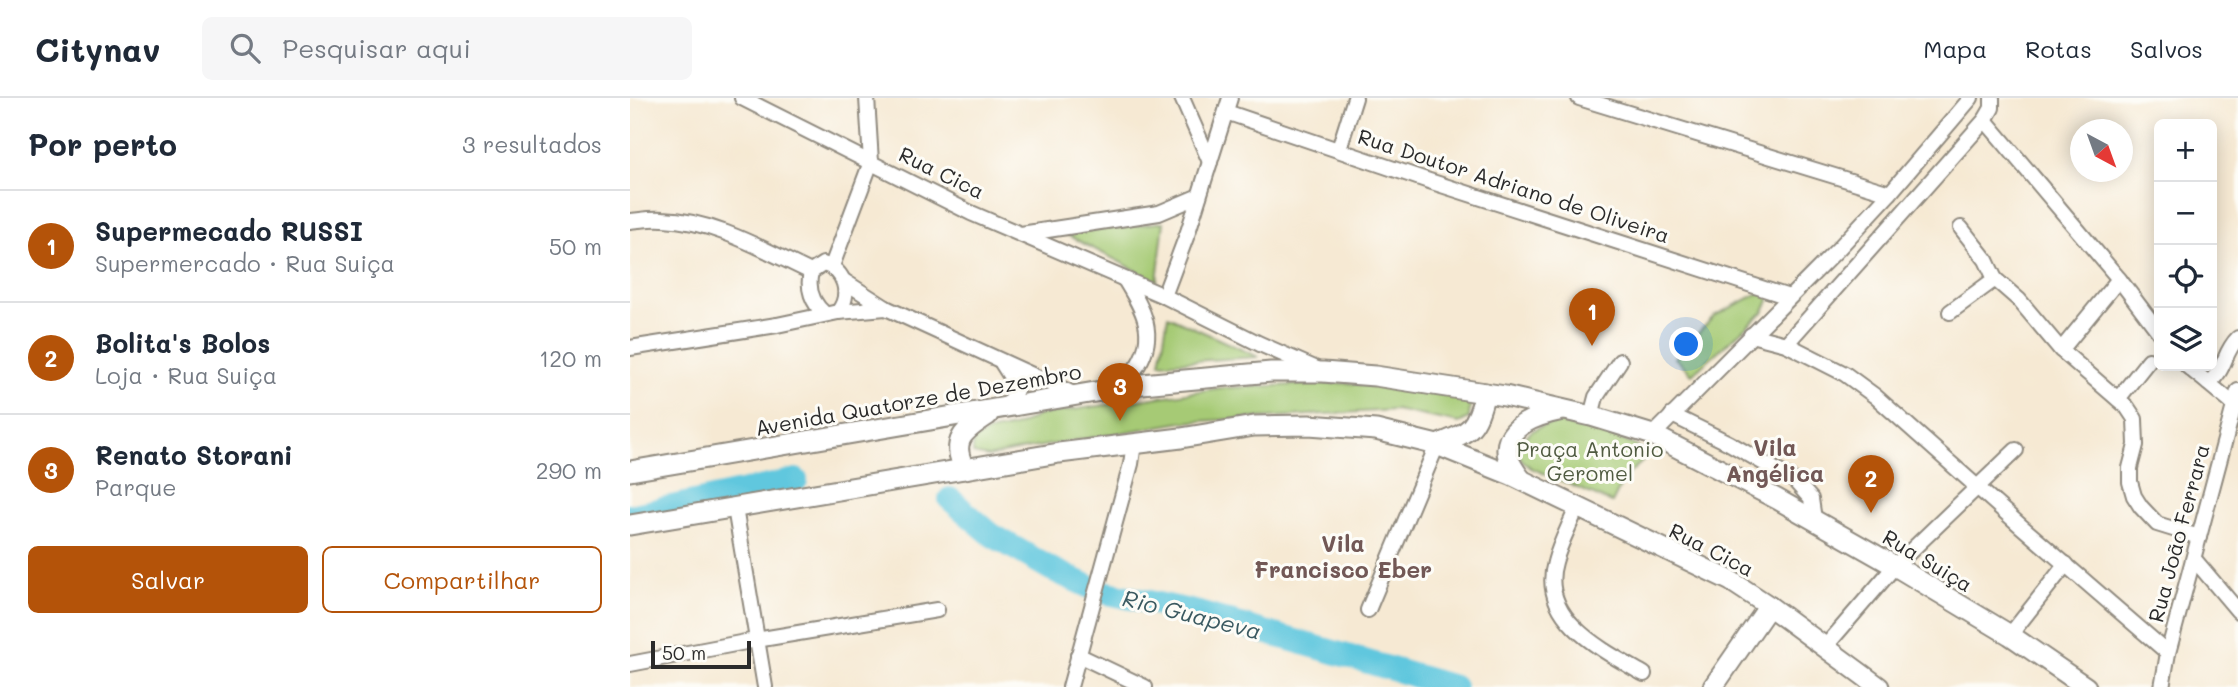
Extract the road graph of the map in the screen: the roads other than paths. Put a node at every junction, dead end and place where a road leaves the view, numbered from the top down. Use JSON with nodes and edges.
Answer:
{"nodes":[{"id":1,"x":742,"y":98,"type":"edge"},
{"id":2,"x":867,"y":98,"type":"edge"},
{"id":3,"x":1182,"y":98,"type":"edge"},
{"id":4,"x":1355,"y":98,"type":"edge"},
{"id":5,"x":1579,"y":98,"type":"edge"},
{"id":6,"x":1970,"y":98,"type":"edge"},
{"id":7,"x":1992,"y":98,"type":"edge"},
{"id":8,"x":1228,"y":105,"type":"edge"},
{"id":9,"x":1985,"y":120,"type":"junction"},
{"id":10,"x":1339,"y":149,"type":"junction"},
{"id":11,"x":871,"y":162,"type":"junction"},
{"id":12,"x":1210,"y":162,"type":"junction"},
{"id":13,"x":1890,"y":193,"type":"junction"},
{"id":14,"x":1199,"y":196,"type":"junction"},
{"id":15,"x":1159,"y":213,"type":"junction"},
{"id":16,"x":630,"y":221,"type":"edge"},
{"id":17,"x":1961,"y":228,"type":"dead end"},
{"id":18,"x":1188,"y":232,"type":"junction"},
{"id":19,"x":1020,"y":234,"type":"junction"},
{"id":20,"x":832,"y":266,"type":"junction"},
{"id":21,"x":811,"y":272,"type":"junction"},
{"id":22,"x":1995,"y":279,"type":"junction"},
{"id":23,"x":2119,"y":279,"type":"junction"},
{"id":24,"x":1125,"y":280,"type":"junction"},
{"id":25,"x":844,"y":281,"type":"junction"},
{"id":26,"x":1164,"y":296,"type":"junction"},
{"id":27,"x":1789,"y":297,"type":"junction"},
{"id":28,"x":813,"y":299,"type":"junction"},
{"id":29,"x":887,"y":308,"type":"junction"},
{"id":30,"x":1950,"y":312,"type":"dead end"},
{"id":31,"x":832,"y":313,"type":"junction"},
{"id":32,"x":777,"y":325,"type":"junction"},
{"id":33,"x":2154,"y":325,"type":"edge"},
{"id":34,"x":1751,"y":335,"type":"junction"},
{"id":35,"x":2238,"y":338,"type":"edge"},
{"id":36,"x":1786,"y":344,"type":"junction"},
{"id":37,"x":630,"y":348,"type":"edge"},
{"id":38,"x":2060,"y":350,"type":"junction"},
{"id":39,"x":2149,"y":360,"type":"dead end"},
{"id":40,"x":1002,"y":361,"type":"junction"},
{"id":41,"x":1620,"y":361,"type":"dead end"},
{"id":42,"x":2193,"y":371,"type":"edge"},
{"id":43,"x":1323,"y":372,"type":"junction"},
{"id":44,"x":2208,"y":383,"type":"junction"},
{"id":45,"x":1113,"y":388,"type":"junction"},
{"id":46,"x":1485,"y":393,"type":"junction"},
{"id":47,"x":1077,"y":396,"type":"junction"},
{"id":48,"x":2118,"y":399,"type":"junction"},
{"id":49,"x":2237,"y":401,"type":"edge"},
{"id":50,"x":1555,"y":408,"type":"junction"},
{"id":51,"x":995,"y":410,"type":"junction"},
{"id":52,"x":1672,"y":415,"type":"junction"},
{"id":53,"x":1591,"y":416,"type":"junction"},
{"id":54,"x":1653,"y":435,"type":"junction"},
{"id":55,"x":1134,"y":443,"type":"junction"},
{"id":56,"x":1437,"y":445,"type":"junction"},
{"id":57,"x":2016,"y":450,"type":"dead end"},
{"id":58,"x":965,"y":469,"type":"junction"},
{"id":59,"x":630,"y":471,"type":"edge"},
{"id":60,"x":1516,"y":477,"type":"junction"},
{"id":61,"x":1978,"y":488,"type":"junction"},
{"id":62,"x":1577,"y":507,"type":"junction"},
{"id":63,"x":735,"y":508,"type":"junction"},
{"id":64,"x":1814,"y":519,"type":"junction"},
{"id":65,"x":630,"y":525,"type":"edge"},
{"id":66,"x":2199,"y":537,"type":"junction"},
{"id":67,"x":2194,"y":559,"type":"junction"},
{"id":68,"x":2066,"y":564,"type":"junction"},
{"id":69,"x":1895,"y":566,"type":"junction"},
{"id":70,"x":1769,"y":606,"type":"junction"},
{"id":71,"x":937,"y":610,"type":"dead end"},
{"id":72,"x":1368,"y":610,"type":"dead end"},
{"id":73,"x":2238,"y":611,"type":"edge"},
{"id":74,"x":2010,"y":635,"type":"junction"},
{"id":75,"x":756,"y":640,"type":"junction"},
{"id":76,"x":1825,"y":646,"type":"junction"},
{"id":77,"x":2168,"y":653,"type":"junction"},
{"id":78,"x":1078,"y":655,"type":"junction"},
{"id":79,"x":630,"y":664,"type":"edge"},
{"id":80,"x":1644,"y":674,"type":"dead end"},
{"id":81,"x":765,"y":687,"type":"edge"},
{"id":82,"x":1070,"y":687,"type":"edge"},
{"id":83,"x":1144,"y":687,"type":"edge"},
{"id":84,"x":1713,"y":687,"type":"edge"},
{"id":85,"x":1879,"y":687,"type":"edge"},
{"id":86,"x":2086,"y":687,"type":"edge"},
{"id":87,"x":2162,"y":687,"type":"edge"}],
"edges":[{"from":1,"to":11,"type":"street","name":"Rua Cica"},
{"from":2,"to":11,"type":"street"},
{"from":3,"to":12,"type":"street"},
{"from":4,"to":10,"type":"street"},
{"from":5,"to":13,"type":"street"},
{"from":6,"to":13,"type":"street"},
{"from":7,"to":9,"type":"street"},
{"from":8,"to":10,"type":"street","name":"Rua Doutor Adriano de Oliveira"},
{"from":8,"to":12,"type":"street"},
{"from":9,"to":23,"type":"street"},
{"from":9,"to":36,"type":"street"},
{"from":10,"to":27,"type":"street","name":"Rua Doutor Adriano de Oliveira"},
{"from":11,"to":19,"type":"street","name":"Rua Cica"},
{"from":11,"to":20,"type":"street"},
{"from":12,"to":14,"type":"street"},
{"from":13,"to":27,"type":"street"},
{"from":14,"to":15,"type":"street"},
{"from":14,"to":18,"type":"street"},
{"from":15,"to":18,"type":"street"},
{"from":15,"to":19,"type":"street"},
{"from":16,"to":21,"type":"street"},
{"from":17,"to":22,"type":"street"},
{"from":18,"to":26,"type":"street"},
{"from":19,"to":24,"type":"street","name":"Rua Cica"},
{"from":20,"to":21,"type":"street"},
{"from":20,"to":25,"type":"street"},
{"from":21,"to":28,"type":"street"},
{"from":22,"to":30,"type":"street"},
{"from":22,"to":38,"type":"street"},
{"from":23,"to":33,"type":"street"},
{"from":23,"to":38,"type":"street"},
{"from":24,"to":26,"type":"street","name":"Rua Cica"},
{"from":24,"to":45,"type":"street"},
{"from":25,"to":29,"type":"street"},
{"from":25,"to":31,"type":"street"},
{"from":26,"to":43,"type":"street","name":"Rua Cica"},
{"from":27,"to":34,"type":"street"},
{"from":28,"to":31,"type":"street"},
{"from":28,"to":32,"type":"street"},
{"from":29,"to":31,"type":"street"},
{"from":29,"to":40,"type":"street"},
{"from":31,"to":32,"type":"street"},
{"from":32,"to":37,"type":"street"},
{"from":34,"to":36,"type":"street"},
{"from":34,"to":52,"type":"street"},
{"from":35,"to":44,"type":"street"},
{"from":36,"to":61,"type":"street"},
{"from":38,"to":48,"type":"street"},
{"from":39,"to":48,"type":"street"},
{"from":40,"to":47,"type":"street"},
{"from":40,"to":51,"type":"street"},
{"from":41,"to":53,"type":"street"},
{"from":42,"to":44,"type":"street"},
{"from":43,"to":45,"type":"main road","name":"Avenida Quatorze de Dezembro"},
{"from":43,"to":46,"type":"main road","name":"Avenida Quatorze de Dezembro"},
{"from":44,"to":49,"type":"street"},
{"from":45,"to":47,"type":"main road","name":"Avenida Quatorze de Dezembro"},
{"from":46,"to":50,"type":"main road","name":"Avenida Quatorze de Dezembro"},
{"from":46,"to":56,"type":"main road"},
{"from":47,"to":51,"type":"main road","name":"Avenida Quatorze de Dezembro"},
{"from":48,"to":66,"type":"street"},
{"from":49,"to":66,"type":"street","name":"Rua João Ferrara"},
{"from":50,"to":53,"type":"main road","name":"Rua Suiça"},
{"from":50,"to":60,"type":"main road"},
{"from":51,"to":58,"type":"main road"},
{"from":51,"to":59,"type":"main road","name":"Avenida Quatorze de Dezembro"},
{"from":52,"to":54,"type":"street"},
{"from":52,"to":64,"type":"street"},
{"from":53,"to":54,"type":"main road","name":"Rua Suiça"},
{"from":54,"to":64,"type":"main road","name":"Rua Suiça"},
{"from":55,"to":56,"type":"main road"},
{"from":55,"to":58,"type":"main road"},
{"from":55,"to":78,"type":"street"},
{"from":56,"to":60,"type":"main road"},
{"from":56,"to":72,"type":"street"},
{"from":57,"to":61,"type":"street"},
{"from":58,"to":63,"type":"main road"},
{"from":60,"to":62,"type":"main road","name":"Rua Cica"},
{"from":61,"to":68,"type":"street"},
{"from":61,"to":69,"type":"street"},
{"from":62,"to":70,"type":"main road","name":"Rua Cica"},
{"from":62,"to":80,"type":"street"},
{"from":63,"to":65,"type":"main road"},
{"from":63,"to":75,"type":"street"},
{"from":64,"to":69,"type":"main road","name":"Rua Suiça"},
{"from":66,"to":67,"type":"street","name":"Rua João Ferrara"},
{"from":67,"to":73,"type":"street"},
{"from":67,"to":77,"type":"street","name":"Rua João Ferrara"},
{"from":68,"to":74,"type":"street"},
{"from":68,"to":77,"type":"street"},
{"from":69,"to":74,"type":"main road","name":"Rua Suiça"},
{"from":69,"to":76,"type":"street"},
{"from":70,"to":76,"type":"main road","name":"Rua Cica"},
{"from":70,"to":84,"type":"main road"},
{"from":71,"to":75,"type":"street"},
{"from":74,"to":86,"type":"main road","name":"Rua Suiça"},
{"from":75,"to":79,"type":"street"},
{"from":75,"to":81,"type":"street"},
{"from":76,"to":85,"type":"main road","name":"Rua Cica"},
{"from":77,"to":87,"type":"street","name":"Rua João Ferrara"},
{"from":78,"to":82,"type":"street"},
{"from":78,"to":83,"type":"street"}]}
